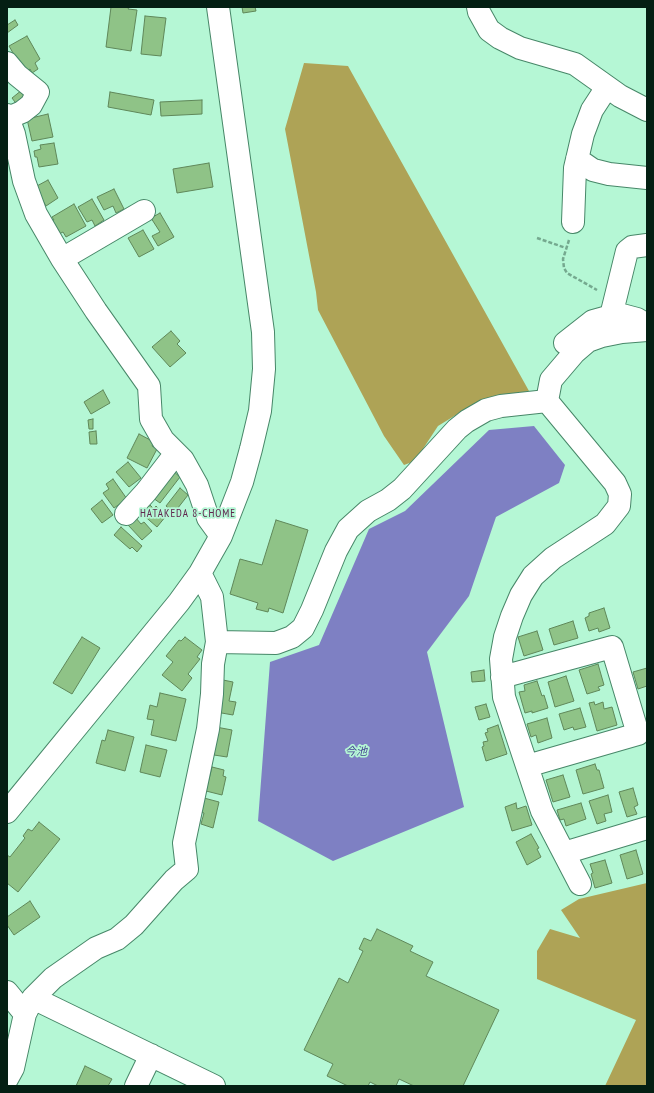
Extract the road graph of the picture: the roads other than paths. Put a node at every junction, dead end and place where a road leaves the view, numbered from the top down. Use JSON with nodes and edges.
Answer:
{"nodes":[{"id":1,"x":218,"y":7,"type":"edge"},
{"id":2,"x":478,"y":7,"type":"edge"},
{"id":3,"x":7,"y":63,"type":"edge"},
{"id":4,"x":606,"y":87,"type":"junction"},
{"id":5,"x":647,"y":110,"type":"edge"},
{"id":6,"x":8,"y":117,"type":"edge"},
{"id":7,"x":577,"y":159,"type":"junction"},
{"id":8,"x":647,"y":178,"type":"edge"},
{"id":9,"x":144,"y":211,"type":"dead end"},
{"id":10,"x":573,"y":222,"type":"road end"},
{"id":11,"x":647,"y":245,"type":"edge"},
{"id":12,"x":62,"y":259,"type":"junction"},
{"id":13,"x":613,"y":308,"type":"junction"},
{"id":14,"x":647,"y":325,"type":"edge"},
{"id":15,"x":647,"y":330,"type":"edge"},
{"id":16,"x":549,"y":391,"type":"junction"},
{"id":17,"x":176,"y":453,"type":"junction"},
{"id":18,"x":126,"y":514,"type":"dead end"},
{"id":19,"x":221,"y":536,"type":"junction"},
{"id":20,"x":200,"y":572,"type":"junction"},
{"id":21,"x":217,"y":642,"type":"junction"},
{"id":22,"x":502,"y":677,"type":"junction"},
{"id":23,"x":527,"y":766,"type":"junction"},
{"id":24,"x":7,"y":812,"type":"edge"},
{"id":25,"x":647,"y":828,"type":"edge"},
{"id":26,"x":564,"y":853,"type":"junction"},
{"id":27,"x":580,"y":884,"type":"dead end"},
{"id":28,"x":7,"y":992,"type":"edge"},
{"id":29,"x":29,"y":1006,"type":"junction"},
{"id":30,"x":151,"y":1055,"type":"junction"},
{"id":31,"x":7,"y":1079,"type":"edge"},
{"id":32,"x":136,"y":1086,"type":"edge"},
{"id":33,"x":214,"y":1086,"type":"edge"}],
"edges":[{"from":1,"to":19,"type":"street"},
{"from":2,"to":4,"type":"street"},
{"from":3,"to":6,"type":"street"},
{"from":4,"to":5,"type":"street"},
{"from":4,"to":7,"type":"street"},
{"from":6,"to":12,"type":"street"},
{"from":7,"to":8,"type":"street"},
{"from":7,"to":10,"type":"street"},
{"from":9,"to":12,"type":"street"},
{"from":11,"to":13,"type":"street"},
{"from":12,"to":17,"type":"street"},
{"from":13,"to":14,"type":"street"},
{"from":13,"to":16,"type":"street"},
{"from":15,"to":16,"type":"street"},
{"from":16,"to":21,"type":"street"},
{"from":16,"to":22,"type":"street"},
{"from":17,"to":18,"type":"street"},
{"from":17,"to":19,"type":"street"},
{"from":19,"to":20,"type":"street"},
{"from":20,"to":21,"type":"street"},
{"from":20,"to":24,"type":"street"},
{"from":21,"to":29,"type":"street"},
{"from":22,"to":23,"type":"street"},
{"from":22,"to":23,"type":"street"},
{"from":23,"to":26,"type":"street"},
{"from":25,"to":26,"type":"street"},
{"from":26,"to":27,"type":"street"},
{"from":28,"to":29,"type":"street"},
{"from":29,"to":30,"type":"street"},
{"from":29,"to":31,"type":"street"},
{"from":30,"to":32,"type":"street"},
{"from":30,"to":33,"type":"street"}]}
